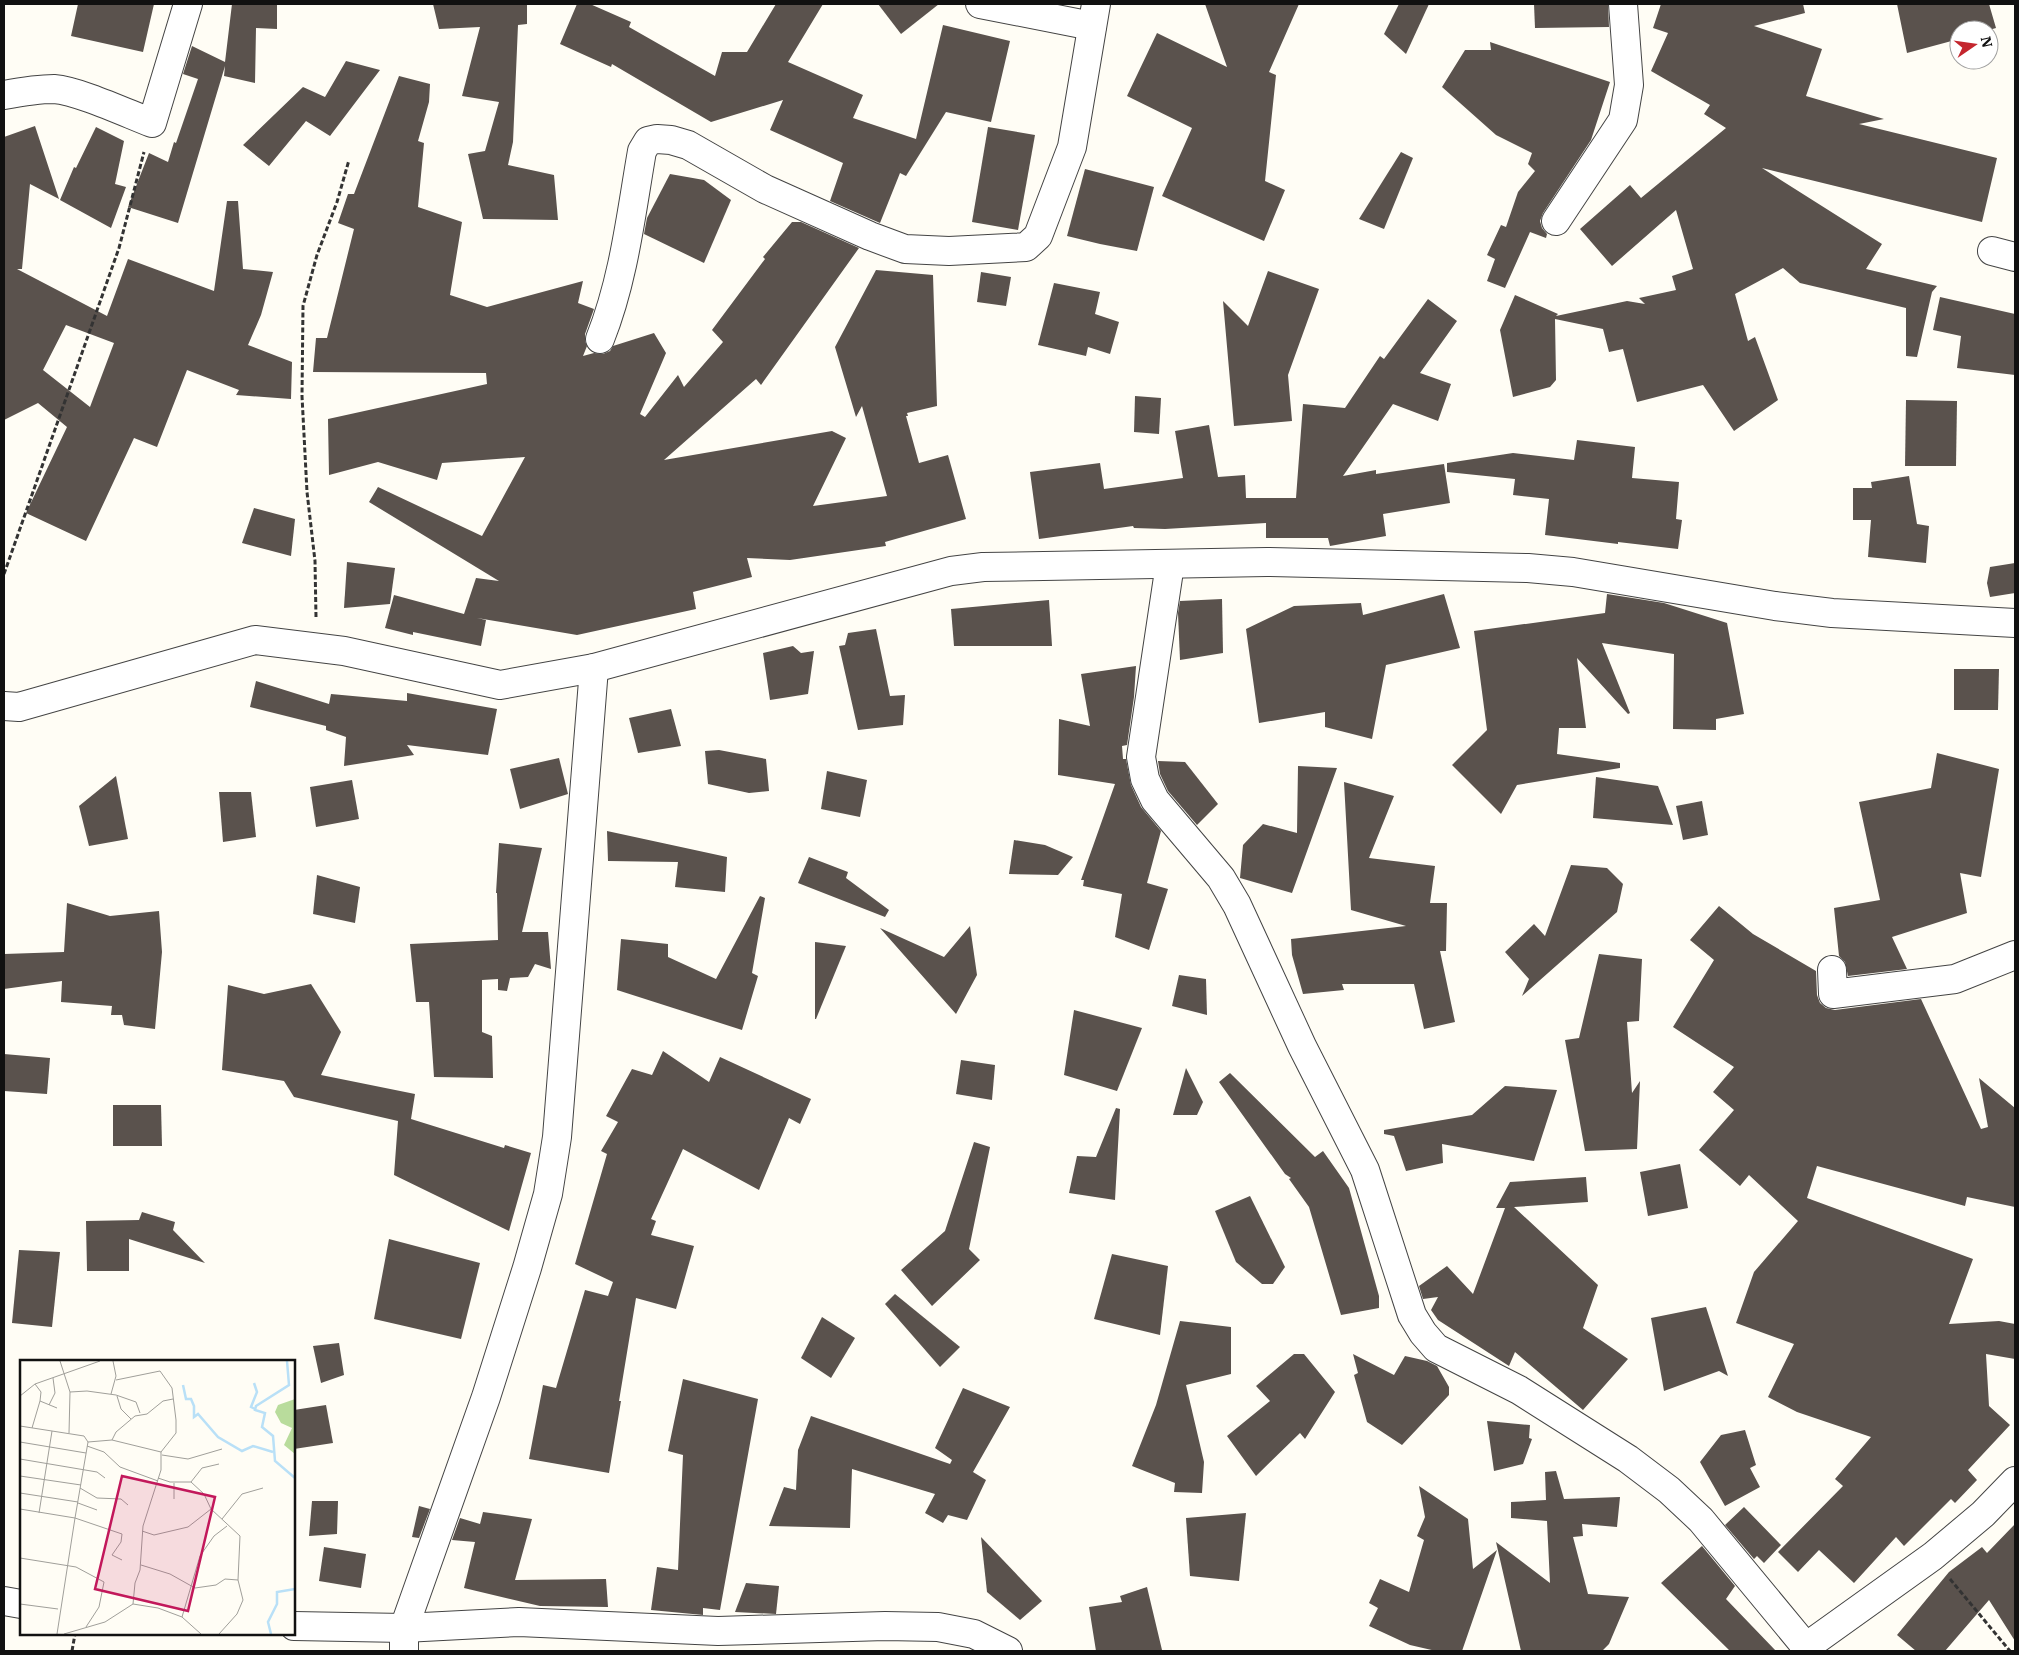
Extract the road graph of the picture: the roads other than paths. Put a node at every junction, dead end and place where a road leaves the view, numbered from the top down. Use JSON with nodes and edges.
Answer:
{"nodes":[{"id":1,"x":188,"y":4,"type":"edge"},
{"id":2,"x":980,"y":4,"type":"edge"},
{"id":3,"x":1623,"y":4,"type":"edge"},
{"id":4,"x":1094,"y":15,"type":"edge"},
{"id":5,"x":4,"y":95,"type":"edge"},
{"id":6,"x":1556,"y":221,"type":"dead end"},
{"id":7,"x":600,"y":339,"type":"dead end"},
{"id":8,"x":1170,"y":564,"type":"junction"},
{"id":9,"x":2015,"y":623,"type":"edge"},
{"id":10,"x":594,"y":668,"type":"junction"},
{"id":11,"x":4,"y":706,"type":"edge"},
{"id":12,"x":2015,"y":956,"type":"edge"},
{"id":13,"x":1832,"y":970,"type":"dead end"},
{"id":14,"x":2015,"y":1481,"type":"edge"},
{"id":15,"x":4,"y":1601,"type":"edge"},
{"id":16,"x":20,"y":1604,"type":"edge"},
{"id":17,"x":295,"y":1626,"type":"edge"},
{"id":18,"x":404,"y":1640,"type":"edge"},
{"id":19,"x":1805,"y":1649,"type":"edge"},
{"id":20,"x":1008,"y":1651,"type":"edge"}],
"edges":[{"from":1,"to":5,"type":"street"},
{"from":2,"to":4,"type":"street"},
{"from":3,"to":6,"type":"street"},
{"from":4,"to":7,"type":"street"},
{"from":8,"to":9,"type":"street"},
{"from":8,"to":10,"type":"street"},
{"from":8,"to":19,"type":"street"},
{"from":10,"to":11,"type":"street"},
{"from":10,"to":18,"type":"street"},
{"from":12,"to":13,"type":"street"},
{"from":14,"to":19,"type":"street"},
{"from":15,"to":16,"type":"street"},
{"from":17,"to":18,"type":"street"},
{"from":18,"to":20,"type":"street"}]}
